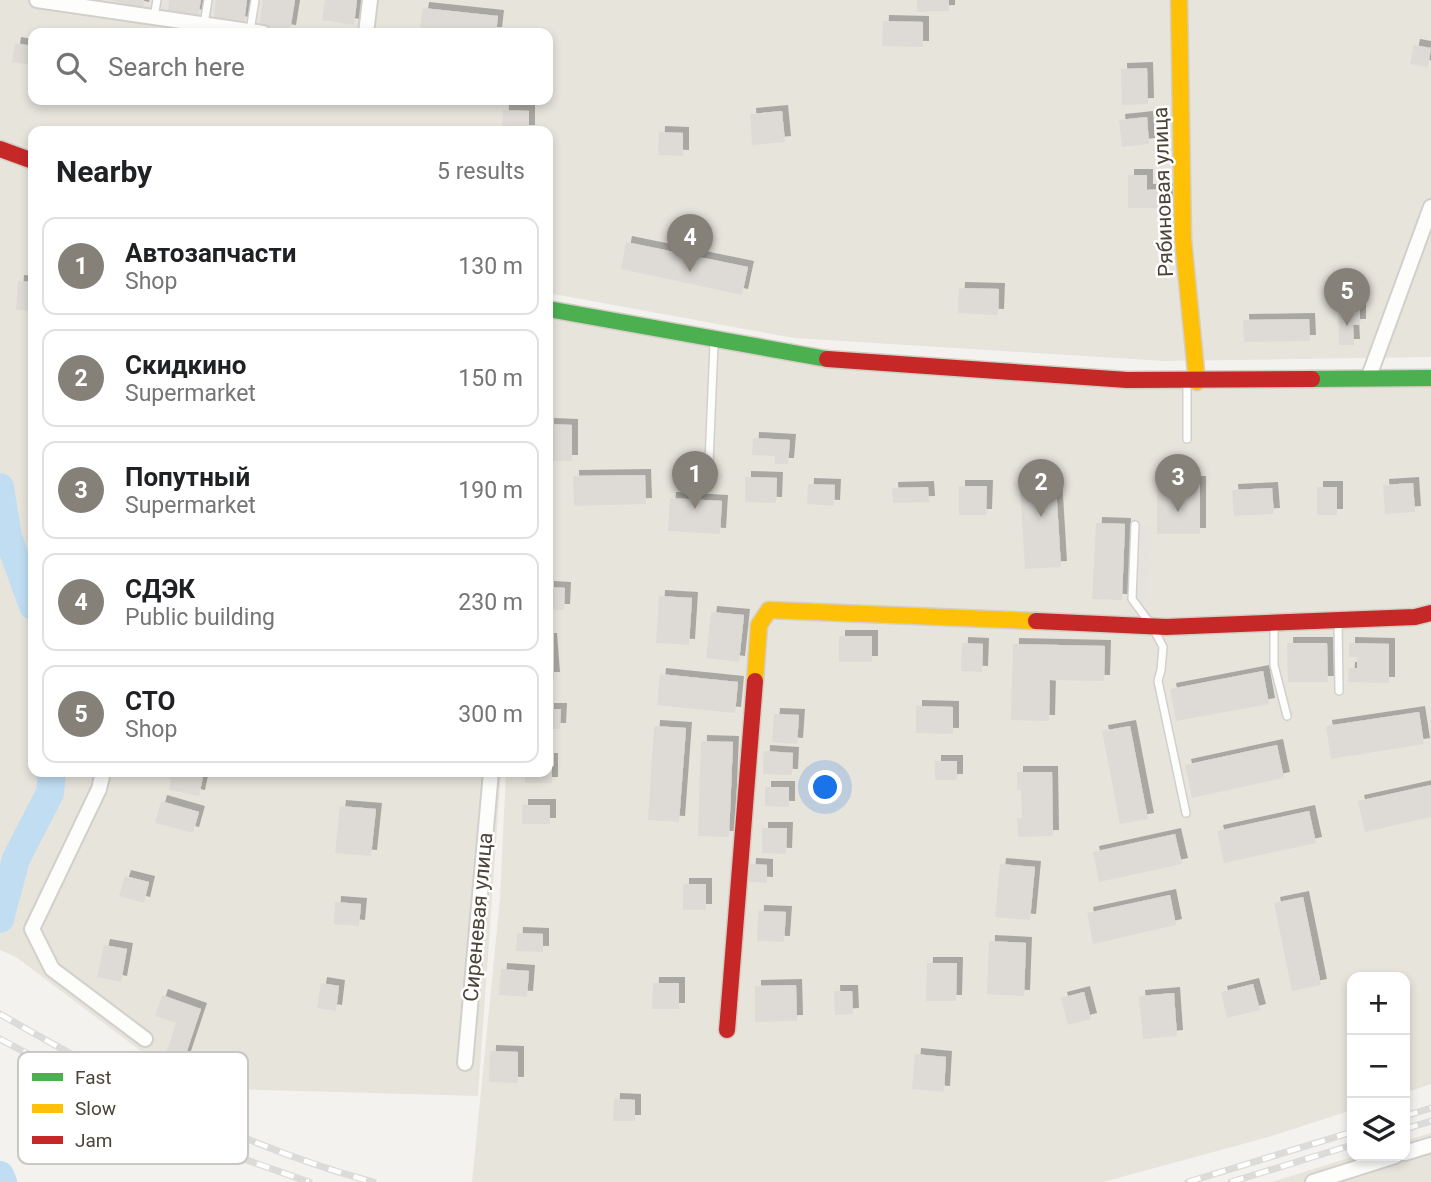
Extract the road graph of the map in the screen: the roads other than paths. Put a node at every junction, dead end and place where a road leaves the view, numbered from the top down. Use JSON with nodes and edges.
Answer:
{"nodes":[{"id":1,"x":37,"y":0,"type":"edge"},
{"id":2,"x":157,"y":0,"type":"edge"},
{"id":3,"x":208,"y":0,"type":"edge"},
{"id":4,"x":255,"y":0,"type":"edge"},
{"id":5,"x":370,"y":0,"type":"edge"},
{"id":6,"x":1179,"y":0,"type":"edge"},
{"id":7,"x":154,"y":17,"type":"junction"},
{"id":8,"x":204,"y":24,"type":"junction"},
{"id":9,"x":230,"y":28,"type":"edge"},
{"id":10,"x":257,"y":28,"type":"edge"},
{"id":11,"x":367,"y":28,"type":"edge"},
{"id":12,"x":0,"y":149,"type":"edge"},
{"id":13,"x":28,"y":159,"type":"edge"},
{"id":14,"x":1431,"y":206,"type":"edge"},
{"id":15,"x":553,"y":310,"type":"edge"},
{"id":16,"x":714,"y":338,"type":"junction"},
{"id":17,"x":1431,"y":378,"type":"edge"},
{"id":18,"x":1368,"y":379,"type":"junction"},
{"id":19,"x":1192,"y":382,"type":"junction"},
{"id":20,"x":1187,"y":439,"type":"dead end"},
{"id":21,"x":708,"y":486,"type":"dead end"},
{"id":22,"x":1135,"y":525,"type":"dead end"},
{"id":23,"x":1431,"y":613,"type":"edge"},
{"id":24,"x":1338,"y":620,"type":"junction"},
{"id":25,"x":1274,"y":623,"type":"junction"},
{"id":26,"x":1152,"y":626,"type":"junction"},
{"id":27,"x":1339,"y":691,"type":"dead end"},
{"id":28,"x":1287,"y":716,"type":"dead end"},
{"id":29,"x":102,"y":777,"type":"edge"},
{"id":30,"x":491,"y":777,"type":"edge"},
{"id":31,"x":1186,"y":813,"type":"dead end"},
{"id":32,"x":727,"y":1030,"type":"dead end"},
{"id":33,"x":145,"y":1039,"type":"dead end"},
{"id":34,"x":466,"y":1063,"type":"dead end"},
{"id":35,"x":1431,"y":1145,"type":"edge"},
{"id":36,"x":1410,"y":1151,"type":"edge"},
{"id":37,"x":1379,"y":1161,"type":"edge"},
{"id":38,"x":1313,"y":1182,"type":"edge"}],
"edges":[{"from":1,"to":7,"type":"street"},
{"from":2,"to":7,"type":"lane"},
{"from":3,"to":8,"type":"lane"},
{"from":4,"to":10,"type":"lane"},
{"from":5,"to":11,"type":"street"},
{"from":6,"to":19,"type":"street","name":"Рябиновая улица"},
{"from":7,"to":8,"type":"street"},
{"from":8,"to":9,"type":"street"},
{"from":12,"to":13,"type":"street"},
{"from":14,"to":18,"type":"street"},
{"from":15,"to":16,"type":"street"},
{"from":16,"to":19,"type":"street"},
{"from":16,"to":21,"type":"lane"},
{"from":17,"to":18,"type":"street"},
{"from":18,"to":19,"type":"street"},
{"from":19,"to":20,"type":"lane"},
{"from":22,"to":26,"type":"lane"},
{"from":23,"to":24,"type":"street"},
{"from":24,"to":25,"type":"street"},
{"from":24,"to":27,"type":"lane"},
{"from":25,"to":26,"type":"street"},
{"from":25,"to":28,"type":"lane"},
{"from":26,"to":31,"type":"lane"},
{"from":26,"to":32,"type":"street"},
{"from":29,"to":33,"type":"street"},
{"from":30,"to":34,"type":"street","name":"Сиреневая улица"},
{"from":35,"to":36,"type":"street"},
{"from":37,"to":38,"type":"street"}]}
